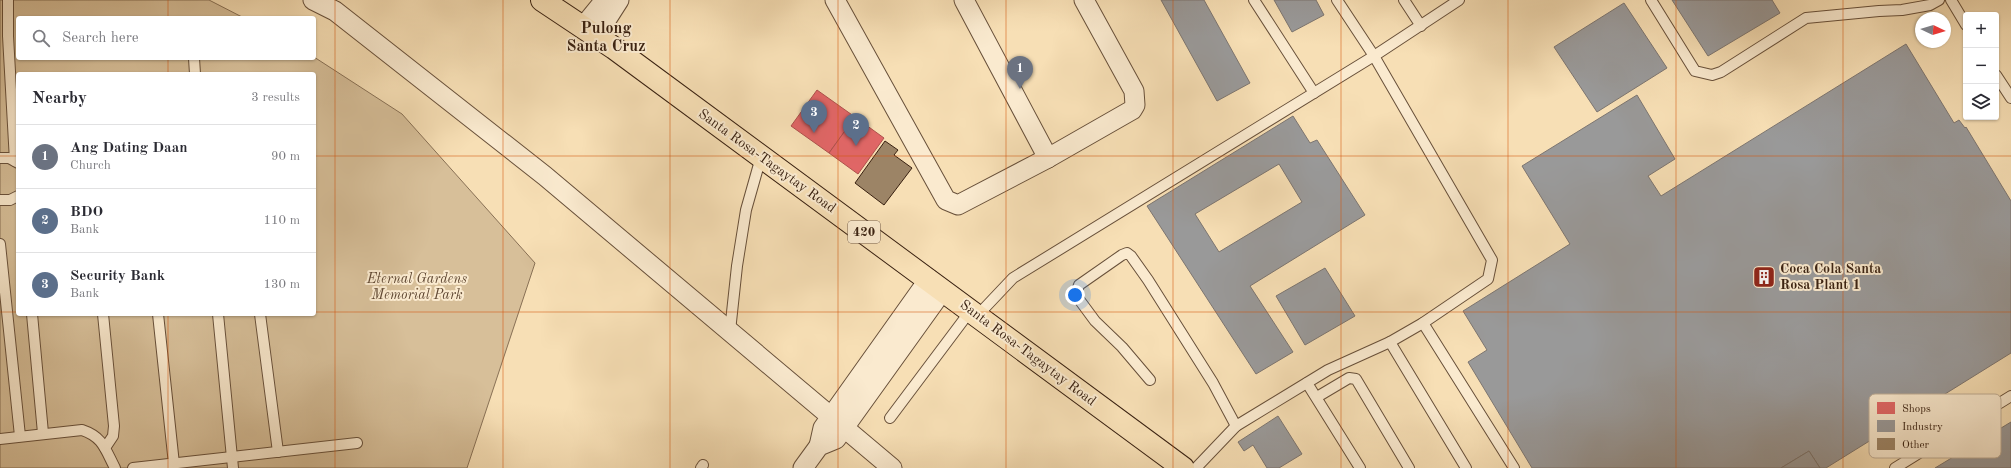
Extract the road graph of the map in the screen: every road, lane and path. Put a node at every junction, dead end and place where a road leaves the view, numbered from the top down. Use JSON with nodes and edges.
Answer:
{"nodes":[{"id":1,"x":8,"y":0,"type":"edge"},
{"id":2,"x":312,"y":0,"type":"edge"},
{"id":3,"x":542,"y":0,"type":"edge"},
{"id":4,"x":605,"y":0,"type":"edge"},
{"id":5,"x":619,"y":0,"type":"edge"},
{"id":6,"x":835,"y":0,"type":"edge"},
{"id":7,"x":964,"y":0,"type":"edge"},
{"id":8,"x":1084,"y":0,"type":"edge"},
{"id":9,"x":1254,"y":0,"type":"edge"},
{"id":10,"x":1337,"y":0,"type":"edge"},
{"id":11,"x":1404,"y":0,"type":"edge"},
{"id":12,"x":1458,"y":0,"type":"edge"},
{"id":13,"x":1650,"y":0,"type":"edge"},
{"id":14,"x":1939,"y":0,"type":"edge"},
{"id":15,"x":1951,"y":0,"type":"edge"},
{"id":16,"x":1963,"y":20,"type":"edge"},
{"id":17,"x":1421,"y":26,"type":"junction"},
{"id":18,"x":589,"y":31,"type":"junction"},
{"id":19,"x":1374,"y":56,"type":"junction"},
{"id":20,"x":194,"y":60,"type":"edge"},
{"id":21,"x":195,"y":72,"type":"edge"},
{"id":22,"x":1999,"y":80,"type":"edge"},
{"id":23,"x":1314,"y":93,"type":"junction"},
{"id":24,"x":2011,"y":98,"type":"edge"},
{"id":25,"x":16,"y":148,"type":"edge"},
{"id":26,"x":761,"y":156,"type":"junction"},
{"id":27,"x":0,"y":158,"type":"edge"},
{"id":28,"x":1048,"y":158,"type":"junction"},
{"id":29,"x":16,"y":162,"type":"edge"},
{"id":30,"x":16,"y":198,"type":"edge"},
{"id":31,"x":0,"y":200,"type":"edge"},
{"id":32,"x":0,"y":244,"type":"edge"},
{"id":33,"x":936,"y":284,"type":"junction"},
{"id":34,"x":974,"y":312,"type":"junction"},
{"id":35,"x":32,"y":316,"type":"edge"},
{"id":36,"x":103,"y":316,"type":"edge"},
{"id":37,"x":158,"y":316,"type":"edge"},
{"id":38,"x":218,"y":316,"type":"edge"},
{"id":39,"x":260,"y":316,"type":"edge"},
{"id":40,"x":1423,"y":323,"type":"junction"},
{"id":41,"x":730,"y":331,"type":"junction"},
{"id":42,"x":1390,"y":342,"type":"junction"},
{"id":43,"x":1150,"y":380,"type":"dead end"},
{"id":44,"x":1307,"y":383,"type":"junction"},
{"id":45,"x":2011,"y":396,"type":"edge"},
{"id":46,"x":1317,"y":397,"type":"junction"},
{"id":47,"x":2001,"y":402,"type":"edge"},
{"id":48,"x":890,"y":418,"type":"dead end"},
{"id":49,"x":837,"y":422,"type":"junction"},
{"id":50,"x":1236,"y":426,"type":"junction"},
{"id":51,"x":43,"y":433,"type":"junction"},
{"id":52,"x":20,"y":436,"type":"junction"},
{"id":53,"x":0,"y":438,"type":"edge"},
{"id":54,"x":357,"y":443,"type":"dead end"},
{"id":55,"x":105,"y":448,"type":"junction"},
{"id":56,"x":278,"y":452,"type":"junction"},
{"id":57,"x":232,"y":456,"type":"junction"},
{"id":58,"x":1911,"y":458,"type":"edge"},
{"id":59,"x":174,"y":464,"type":"junction"},
{"id":60,"x":161,"y":467,"type":"edge"},
{"id":61,"x":115,"y":468,"type":"edge"},
{"id":62,"x":133,"y":468,"type":"edge"},
{"id":63,"x":233,"y":468,"type":"edge"},
{"id":64,"x":803,"y":468,"type":"edge"},
{"id":65,"x":892,"y":468,"type":"edge"},
{"id":66,"x":1183,"y":468,"type":"edge"},
{"id":67,"x":1196,"y":468,"type":"edge"},
{"id":68,"x":1360,"y":468,"type":"edge"},
{"id":69,"x":1409,"y":468,"type":"edge"},
{"id":70,"x":1466,"y":468,"type":"edge"},
{"id":71,"x":1514,"y":468,"type":"edge"},
{"id":72,"x":1895,"y":468,"type":"edge"}],
"edges":[{"from":1,"to":25,"type":"lane"},
{"from":2,"to":41,"type":"street"},
{"from":3,"to":18,"type":"main road","name":"Santa Rosa-Tagaytay Road","number":"420"},
{"from":4,"to":18,"type":"street"},
{"from":5,"to":18,"type":"street"},
{"from":6,"to":28,"type":"street"},
{"from":7,"to":28,"type":"street"},
{"from":8,"to":28,"type":"street"},
{"from":9,"to":23,"type":"lane"},
{"from":10,"to":19,"type":"lane"},
{"from":11,"to":17,"type":"lane"},
{"from":12,"to":17,"type":"lane"},
{"from":13,"to":14,"type":"lane"},
{"from":15,"to":16,"type":"lane"},
{"from":17,"to":19,"type":"lane"},
{"from":18,"to":26,"type":"main road","name":"Santa Rosa-Tagaytay Road","number":"420"},
{"from":19,"to":23,"type":"lane"},
{"from":19,"to":40,"type":"lane"},
{"from":20,"to":21,"type":"lane"},
{"from":22,"to":24,"type":"lane"},
{"from":23,"to":34,"type":"lane"},
{"from":26,"to":33,"type":"main road","name":"Santa Rosa-Tagaytay Road","number":"420"},
{"from":26,"to":41,"type":"lane"},
{"from":27,"to":29,"type":"lane"},
{"from":30,"to":31,"type":"lane"},
{"from":32,"to":52,"type":"lane"},
{"from":33,"to":34,"type":"main road","name":"Santa Rosa-Tagaytay Road","number":"420"},
{"from":33,"to":49,"type":"street"},
{"from":34,"to":48,"type":"lane"},
{"from":34,"to":66,"type":"main road","name":"Santa Rosa-Tagaytay Road","number":"420"},
{"from":35,"to":51,"type":"lane"},
{"from":36,"to":55,"type":"lane"},
{"from":37,"to":59,"type":"lane"},
{"from":38,"to":57,"type":"lane"},
{"from":39,"to":56,"type":"lane"},
{"from":40,"to":42,"type":"lane"},
{"from":40,"to":71,"type":"lane"},
{"from":41,"to":49,"type":"street"},
{"from":42,"to":44,"type":"lane"},
{"from":42,"to":70,"type":"lane"},
{"from":43,"to":50,"type":"lane"},
{"from":44,"to":46,"type":"lane"},
{"from":44,"to":50,"type":"lane"},
{"from":45,"to":47,"type":"lane"},
{"from":46,"to":68,"type":"lane"},
{"from":46,"to":69,"type":"lane"},
{"from":49,"to":64,"type":"street"},
{"from":49,"to":65,"type":"street"},
{"from":50,"to":67,"type":"lane"},
{"from":51,"to":52,"type":"lane"},
{"from":51,"to":55,"type":"lane"},
{"from":52,"to":53,"type":"lane"},
{"from":54,"to":56,"type":"lane"},
{"from":55,"to":61,"type":"lane"},
{"from":56,"to":57,"type":"lane"},
{"from":57,"to":59,"type":"lane"},
{"from":57,"to":63,"type":"lane"},
{"from":58,"to":72,"type":"lane"},
{"from":59,"to":60,"type":"lane"},
{"from":60,"to":62,"type":"lane"}]}
